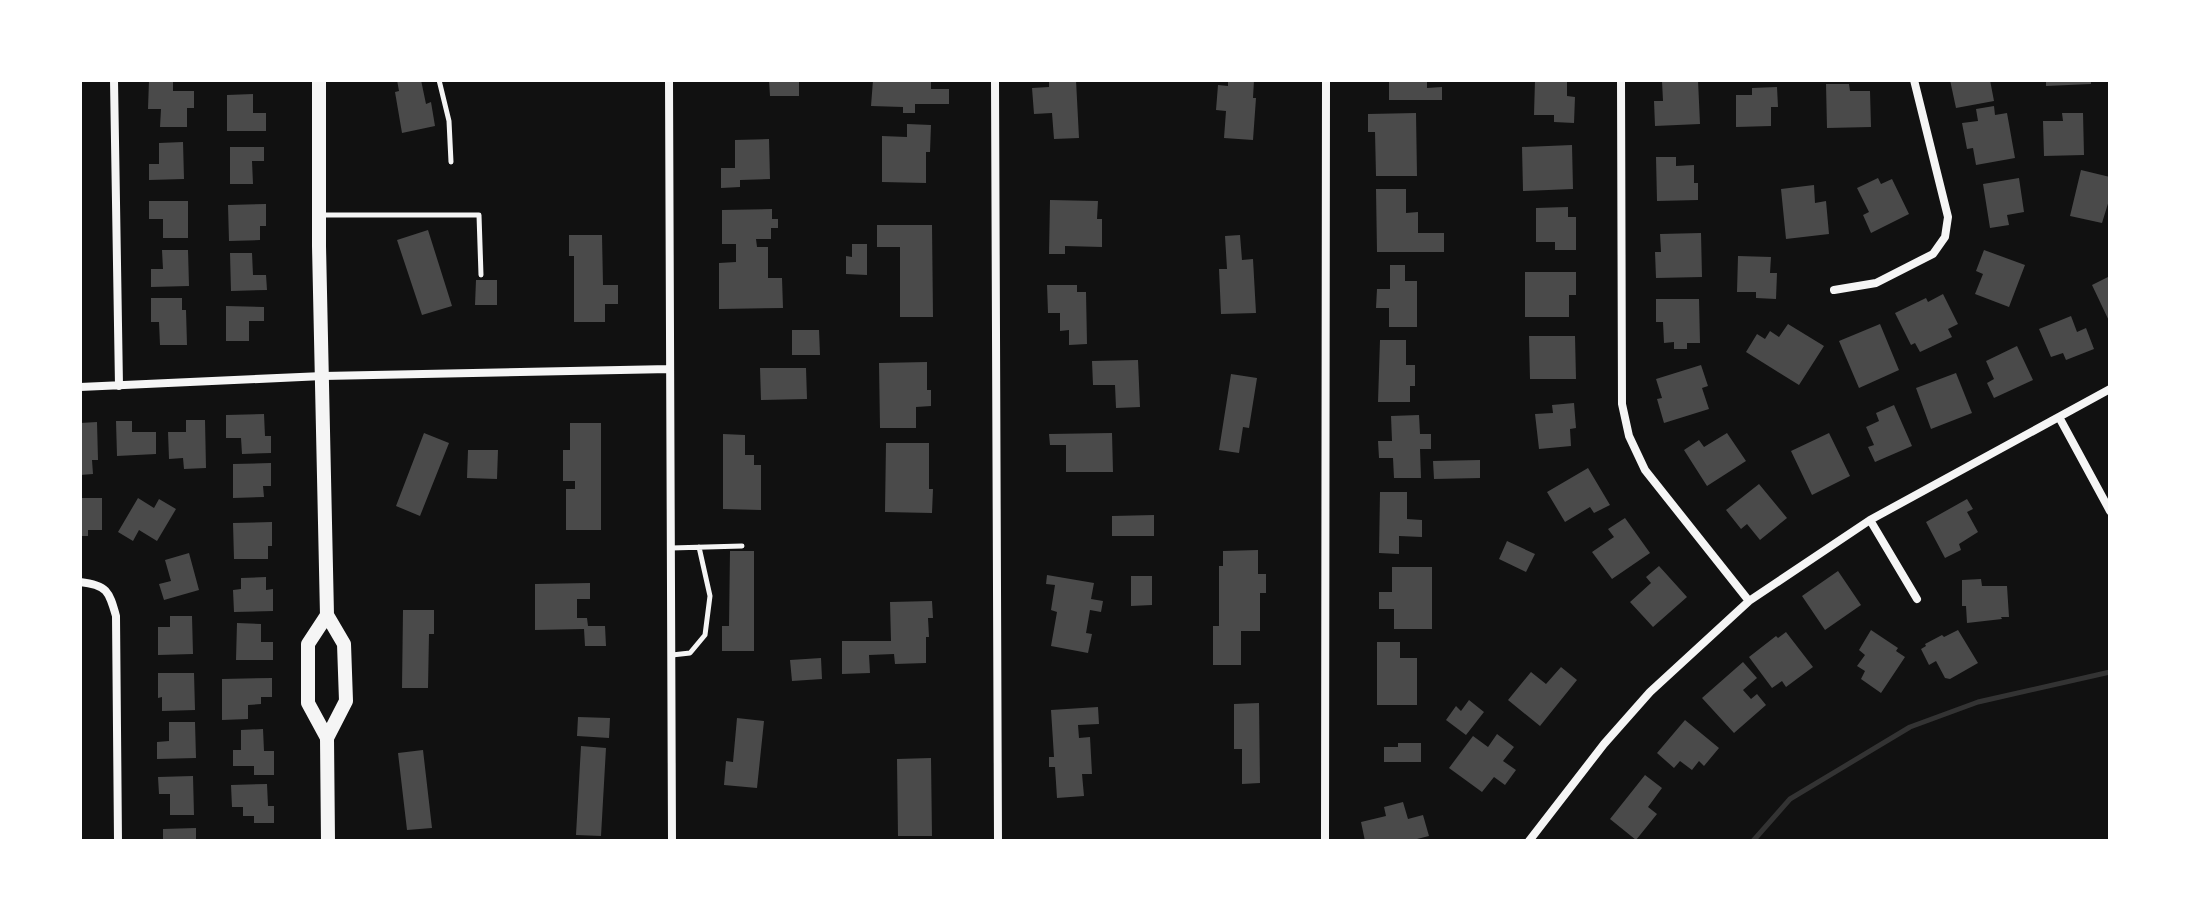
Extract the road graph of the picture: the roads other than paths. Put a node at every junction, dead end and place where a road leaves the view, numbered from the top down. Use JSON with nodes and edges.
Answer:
{"nodes":[{"id":1,"x":114,"y":80,"type":"edge"},
{"id":2,"x":319,"y":80,"type":"edge"},
{"id":3,"x":439,"y":80,"type":"edge"},
{"id":4,"x":669,"y":80,"type":"edge"},
{"id":5,"x":995,"y":80,"type":"edge"},
{"id":6,"x":1326,"y":80,"type":"edge"},
{"id":7,"x":1621,"y":80,"type":"edge"},
{"id":8,"x":1914,"y":80,"type":"edge"},
{"id":9,"x":451,"y":162,"type":"dead end"},
{"id":10,"x":319,"y":215,"type":"junction"},
{"id":11,"x":481,"y":275,"type":"dead end"},
{"id":12,"x":1834,"y":290,"type":"dead end"},
{"id":13,"x":670,"y":369,"type":"junction"},
{"id":14,"x":323,"y":376,"type":"junction"},
{"id":15,"x":119,"y":386,"type":"junction"},
{"id":16,"x":80,"y":387,"type":"edge"},
{"id":17,"x":2110,"y":389,"type":"edge"},
{"id":18,"x":2059,"y":417,"type":"junction"},
{"id":19,"x":2110,"y":511,"type":"edge"},
{"id":20,"x":1870,"y":520,"type":"junction"},
{"id":21,"x":742,"y":546,"type":"dead end"},
{"id":22,"x":699,"y":547,"type":"junction"},
{"id":23,"x":670,"y":548,"type":"junction"},
{"id":24,"x":80,"y":582,"type":"edge"},
{"id":25,"x":1917,"y":599,"type":"dead end"},
{"id":26,"x":1749,"y":601,"type":"junction"},
{"id":27,"x":327,"y":615,"type":"junction"},
{"id":28,"x":671,"y":656,"type":"junction"},
{"id":29,"x":327,"y":738,"type":"junction"},
{"id":30,"x":118,"y":841,"type":"edge"},
{"id":31,"x":328,"y":841,"type":"edge"},
{"id":32,"x":672,"y":841,"type":"edge"},
{"id":33,"x":998,"y":841,"type":"edge"},
{"id":34,"x":1325,"y":841,"type":"edge"},
{"id":35,"x":1529,"y":841,"type":"edge"}],
"edges":[{"from":1,"to":15,"type":"street"},
{"from":2,"to":10,"type":"main road"},
{"from":3,"to":9,"type":"lane"},
{"from":4,"to":13,"type":"street"},
{"from":5,"to":33,"type":"street"},
{"from":6,"to":34,"type":"street"},
{"from":7,"to":26,"type":"street"},
{"from":8,"to":12,"type":"street"},
{"from":10,"to":11,"type":"lane"},
{"from":10,"to":14,"type":"main road"},
{"from":13,"to":14,"type":"street"},
{"from":13,"to":23,"type":"street"},
{"from":14,"to":15,"type":"street"},
{"from":14,"to":27,"type":"main road"},
{"from":15,"to":16,"type":"street"},
{"from":17,"to":18,"type":"street"},
{"from":18,"to":19,"type":"street"},
{"from":18,"to":20,"type":"street"},
{"from":20,"to":25,"type":"street"},
{"from":20,"to":26,"type":"street"},
{"from":21,"to":22,"type":"lane"},
{"from":22,"to":23,"type":"lane"},
{"from":22,"to":28,"type":"lane"},
{"from":23,"to":28,"type":"street"},
{"from":24,"to":30,"type":"street"},
{"from":26,"to":35,"type":"street"},
{"from":27,"to":29,"type":"main road"},
{"from":27,"to":29,"type":"main road"},
{"from":28,"to":32,"type":"street"},
{"from":29,"to":31,"type":"main road"}]}
